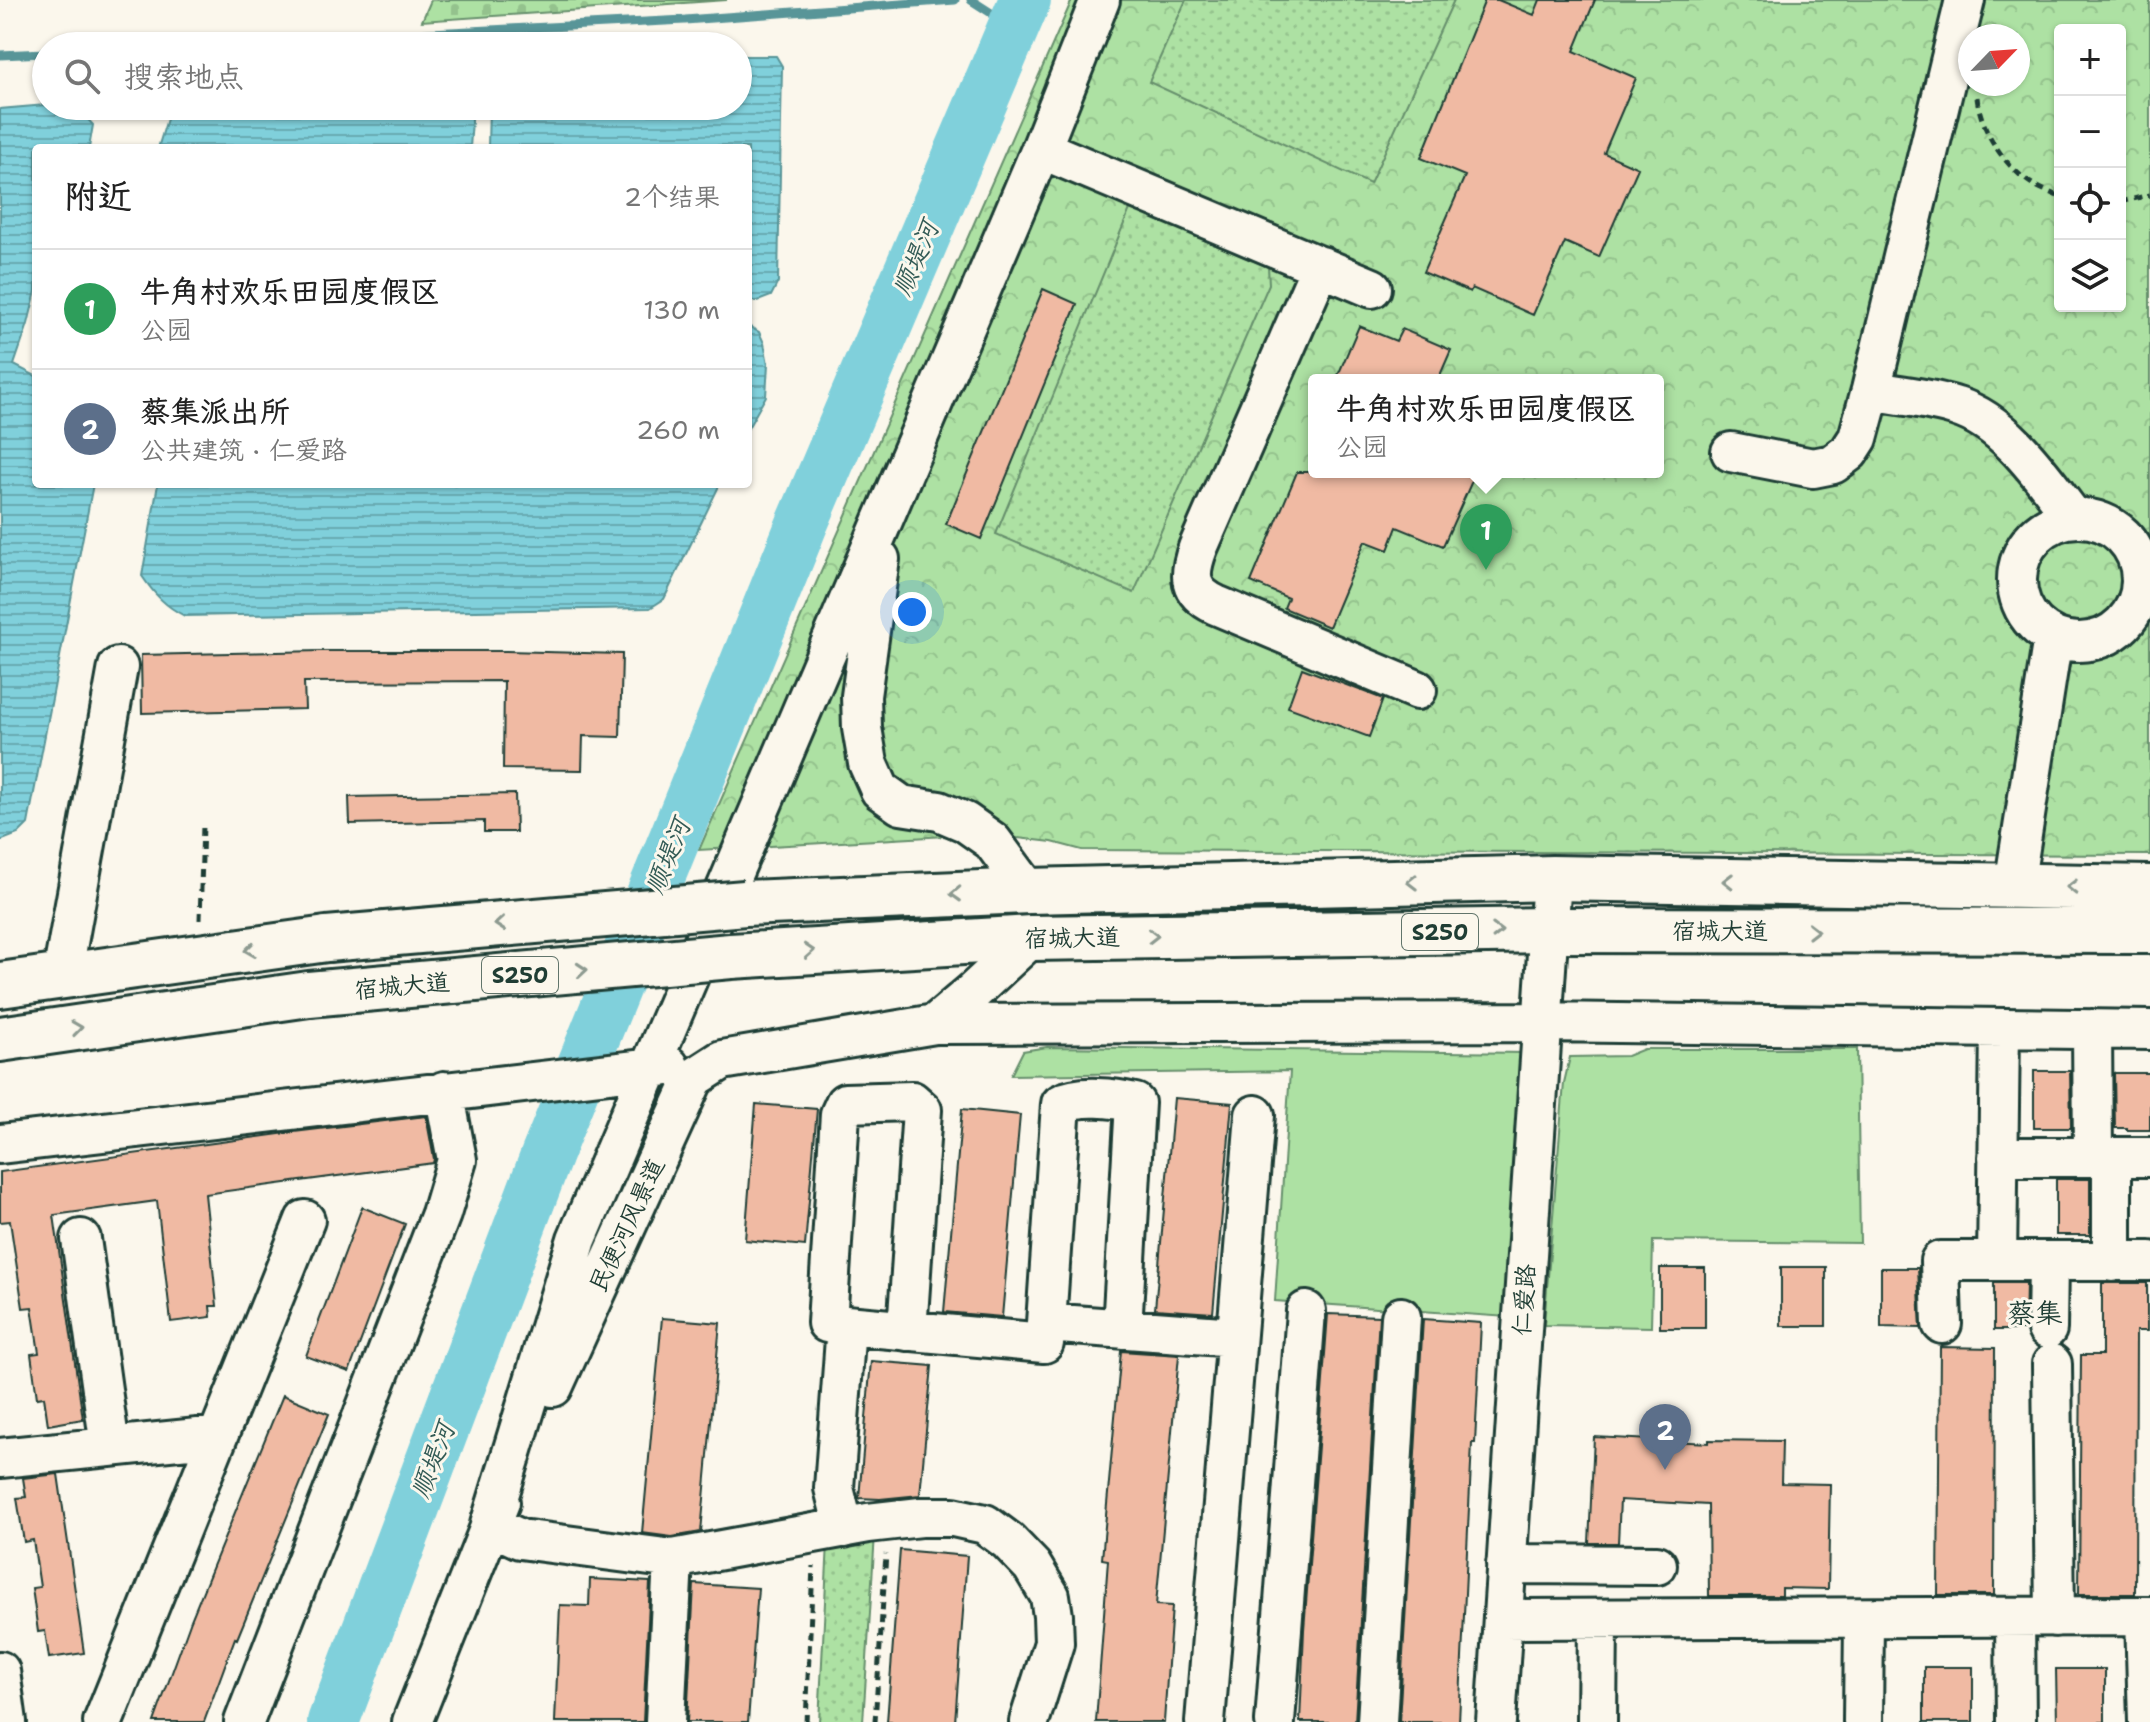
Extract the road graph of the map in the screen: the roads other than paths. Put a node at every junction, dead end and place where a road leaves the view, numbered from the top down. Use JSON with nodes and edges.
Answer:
{"nodes":[{"id":1,"x":1100,"y":0,"type":"edge"},
{"id":2,"x":1965,"y":0,"type":"edge"},
{"id":3,"x":1041,"y":149,"type":"junction"},
{"id":4,"x":1321,"y":266,"type":"junction"},
{"id":5,"x":1372,"y":288,"type":"dead end"},
{"id":6,"x":1871,"y":390,"type":"junction"},
{"id":7,"x":1731,"y":452,"type":"dead end"},
{"id":8,"x":887,"y":508,"type":"junction"},
{"id":9,"x":2073,"y":517,"type":"junction"},
{"id":10,"x":2144,"y":557,"type":"edge"},
{"id":11,"x":2142,"y":609,"type":"edge"},
{"id":12,"x":2053,"y":637,"type":"junction"},
{"id":13,"x":118,"y":667,"type":"dead end"},
{"id":14,"x":1417,"y":690,"type":"dead end"},
{"id":15,"x":1552,"y":878,"type":"junction"},
{"id":16,"x":2014,"y":886,"type":"junction"},
{"id":17,"x":2150,"y":888,"type":"edge"},
{"id":18,"x":1029,"y":891,"type":"junction"},
{"id":19,"x":1549,"y":930,"type":"junction"},
{"id":20,"x":2150,"y":931,"type":"edge"},
{"id":21,"x":1031,"y":938,"type":"junction"},
{"id":22,"x":62,"y":976,"type":"junction"},
{"id":23,"x":0,"y":985,"type":"edge"},
{"id":24,"x":1543,"y":1022,"type":"junction"},
{"id":25,"x":935,"y":1024,"type":"junction"},
{"id":26,"x":2000,"y":1028,"type":"junction"},
{"id":27,"x":2092,"y":1029,"type":"junction"},
{"id":28,"x":2150,"y":1030,"type":"edge"},
{"id":29,"x":0,"y":1039,"type":"edge"},
{"id":30,"x":722,"y":1060,"type":"junction"},
{"id":31,"x":648,"y":1068,"type":"junction"},
{"id":32,"x":458,"y":1090,"type":"junction"},
{"id":33,"x":1255,"y":1115,"type":"dead end"},
{"id":34,"x":0,"y":1144,"type":"edge"},
{"id":35,"x":1998,"y":1157,"type":"junction"},
{"id":36,"x":2102,"y":1157,"type":"junction"},
{"id":37,"x":2150,"y":1157,"type":"edge"},
{"id":38,"x":305,"y":1220,"type":"dead end"},
{"id":39,"x":81,"y":1239,"type":"dead end"},
{"id":40,"x":1997,"y":1261,"type":"junction"},
{"id":41,"x":2150,"y":1261,"type":"edge"},
{"id":42,"x":2048,"y":1262,"type":"junction"},
{"id":43,"x":2112,"y":1262,"type":"junction"},
{"id":44,"x":1306,"y":1311,"type":"dead end"},
{"id":45,"x":1401,"y":1317,"type":"dead end"},
{"id":46,"x":1046,"y":1323,"type":"junction"},
{"id":47,"x":1942,"y":1324,"type":"dead end"},
{"id":48,"x":846,"y":1325,"type":"junction"},
{"id":49,"x":1122,"y":1329,"type":"junction"},
{"id":50,"x":907,"y":1331,"type":"junction"},
{"id":51,"x":1235,"y":1337,"type":"junction"},
{"id":52,"x":218,"y":1436,"type":"junction"},
{"id":53,"x":110,"y":1447,"type":"junction"},
{"id":54,"x":0,"y":1458,"type":"edge"},
{"id":55,"x":490,"y":1525,"type":"junction"},
{"id":56,"x":829,"y":1531,"type":"junction"},
{"id":57,"x":673,"y":1559,"type":"junction"},
{"id":58,"x":1506,"y":1564,"type":"junction"},
{"id":59,"x":1657,"y":1565,"type":"dead end"},
{"id":60,"x":2148,"y":1616,"type":"edge"},
{"id":61,"x":2015,"y":1617,"type":"junction"},
{"id":62,"x":2055,"y":1617,"type":"junction"},
{"id":63,"x":1864,"y":1618,"type":"junction"},
{"id":64,"x":1503,"y":1619,"type":"junction"},
{"id":65,"x":1598,"y":1619,"type":"junction"},
{"id":66,"x":0,"y":1671,"type":"edge"},
{"id":67,"x":7,"y":1722,"type":"edge"},
{"id":68,"x":103,"y":1722,"type":"edge"},
{"id":69,"x":244,"y":1722,"type":"edge"},
{"id":70,"x":412,"y":1722,"type":"edge"},
{"id":71,"x":665,"y":1722,"type":"edge"},
{"id":72,"x":1029,"y":1722,"type":"edge"},
{"id":73,"x":1205,"y":1722,"type":"edge"},
{"id":74,"x":1275,"y":1722,"type":"edge"},
{"id":75,"x":1377,"y":1722,"type":"edge"},
{"id":76,"x":1496,"y":1722,"type":"edge"},
{"id":77,"x":1597,"y":1722,"type":"edge"},
{"id":78,"x":1863,"y":1722,"type":"edge"},
{"id":79,"x":2016,"y":1722,"type":"edge"},
{"id":80,"x":2148,"y":1722,"type":"edge"}],
"edges":[{"from":1,"to":3,"type":"street"},
{"from":2,"to":6,"type":"street"},
{"from":3,"to":4,"type":"street"},
{"from":3,"to":8,"type":"street"},
{"from":4,"to":5,"type":"street"},
{"from":4,"to":14,"type":"street"},
{"from":6,"to":7,"type":"street"},
{"from":6,"to":9,"type":"street"},
{"from":8,"to":18,"type":"street"},
{"from":8,"to":31,"type":"street"},
{"from":9,"to":10,"type":"street"},
{"from":9,"to":12,"type":"street"},
{"from":10,"to":11,"type":"street"},
{"from":11,"to":12,"type":"street"},
{"from":12,"to":16,"type":"street"},
{"from":13,"to":22,"type":"street"},
{"from":16,"to":15,"type":"main road","name":"宿城大道","number":"S250","one_way":true},
{"from":15,"to":18,"type":"main road","name":"宿城大道","number":"S250","one_way":true},
{"from":15,"to":19,"type":"street","name":"仁爱路"},
{"from":17,"to":16,"type":"main road","name":"宿城大道","number":"S250","one_way":true},
{"from":18,"to":22,"type":"main road","name":"宿城大道","number":"S250","one_way":true,"bridge":true},
{"from":19,"to":20,"type":"main road","name":"宿城大道","number":"S250","one_way":true},
{"from":21,"to":19,"type":"main road","name":"宿城大道","number":"S250","one_way":true},
{"from":19,"to":24,"type":"street","name":"仁爱路"},
{"from":21,"to":25,"type":"street"},
{"from":29,"to":21,"type":"main road","name":"宿城大道","number":"S250","one_way":true,"bridge":true},
{"from":22,"to":23,"type":"main road","name":"宿城大道","number":"S250"},
{"from":24,"to":25,"type":"street","name":"民便河风景道"},
{"from":24,"to":26,"type":"street","name":"民便河风景道"},
{"from":24,"to":58,"type":"street","name":"仁爱路"},
{"from":25,"to":30,"type":"street","name":"民便河风景道"},
{"from":26,"to":27,"type":"street","name":"民便河风景道"},
{"from":26,"to":35,"type":"street"},
{"from":27,"to":28,"type":"street","name":"民便河风景道"},
{"from":27,"to":36,"type":"street"},
{"from":30,"to":31,"type":"street"},
{"from":30,"to":55,"type":"street","name":"民便河风景道"},
{"from":31,"to":32,"type":"street"},
{"from":31,"to":55,"type":"street"},
{"from":32,"to":34,"type":"street"},
{"from":32,"to":69,"type":"street"},
{"from":33,"to":51,"type":"street"},
{"from":35,"to":36,"type":"street"},
{"from":35,"to":40,"type":"street"},
{"from":36,"to":37,"type":"street"},
{"from":36,"to":43,"type":"street"},
{"from":38,"to":52,"type":"street"},
{"from":39,"to":53,"type":"street"},
{"from":40,"to":42,"type":"street"},
{"from":40,"to":47,"type":"street"},
{"from":41,"to":43,"type":"street"},
{"from":42,"to":43,"type":"street"},
{"from":42,"to":62,"type":"street"},
{"from":44,"to":74,"type":"street"},
{"from":45,"to":75,"type":"street"},
{"from":46,"to":49,"type":"street"},
{"from":46,"to":49,"type":"street"},
{"from":46,"to":50,"type":"street"},
{"from":48,"to":50,"type":"street"},
{"from":48,"to":50,"type":"street"},
{"from":48,"to":56,"type":"street"},
{"from":49,"to":51,"type":"street"},
{"from":51,"to":73,"type":"street"},
{"from":52,"to":53,"type":"street"},
{"from":52,"to":68,"type":"street"},
{"from":53,"to":54,"type":"street"},
{"from":55,"to":57,"type":"street"},
{"from":55,"to":70,"type":"street","name":"民便河风景道"},
{"from":56,"to":57,"type":"street"},
{"from":56,"to":72,"type":"street"},
{"from":57,"to":71,"type":"street"},
{"from":58,"to":59,"type":"street"},
{"from":58,"to":64,"type":"street","name":"仁爱路"},
{"from":60,"to":62,"type":"street"},
{"from":60,"to":80,"type":"street"},
{"from":61,"to":62,"type":"street"},
{"from":61,"to":63,"type":"street"},
{"from":61,"to":79,"type":"street"},
{"from":63,"to":65,"type":"street"},
{"from":63,"to":78,"type":"street"},
{"from":64,"to":65,"type":"street"},
{"from":64,"to":76,"type":"street","name":"仁爱路"},
{"from":65,"to":77,"type":"street"},
{"from":66,"to":67,"type":"street"}]}
